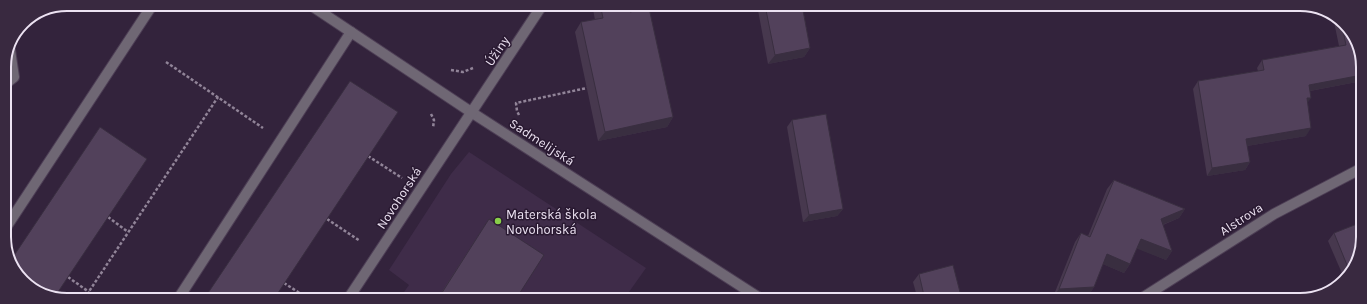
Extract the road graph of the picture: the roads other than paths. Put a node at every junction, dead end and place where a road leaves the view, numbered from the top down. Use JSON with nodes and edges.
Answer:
{"nodes":[{"id":1,"x":148,"y":11,"type":"edge"},
{"id":2,"x":320,"y":11,"type":"edge"},
{"id":3,"x":538,"y":11,"type":"edge"},
{"id":4,"x":351,"y":32,"type":"junction"},
{"id":5,"x":12,"y":61,"type":"edge"},
{"id":6,"x":11,"y":79,"type":"edge"},
{"id":7,"x":471,"y":112,"type":"junction"},
{"id":8,"x":1356,"y":171,"type":"edge"},
{"id":9,"x":11,"y":220,"type":"edge"},
{"id":10,"x":182,"y":293,"type":"edge"},
{"id":11,"x":352,"y":293,"type":"edge"},
{"id":12,"x":752,"y":293,"type":"edge"},
{"id":13,"x":1150,"y":293,"type":"edge"}],
"edges":[{"from":1,"to":9,"type":"street"},
{"from":2,"to":4,"type":"street","name":"Sadmelijská"},
{"from":3,"to":7,"type":"street","name":"Úžiny"},
{"from":4,"to":7,"type":"street","name":"Sadmelijská"},
{"from":4,"to":10,"type":"street"},
{"from":5,"to":6,"type":"street"},
{"from":7,"to":11,"type":"street","name":"Novohorská"},
{"from":7,"to":12,"type":"street","name":"Sadmelijská"},
{"from":8,"to":13,"type":"street","name":"Alstrova"}]}
